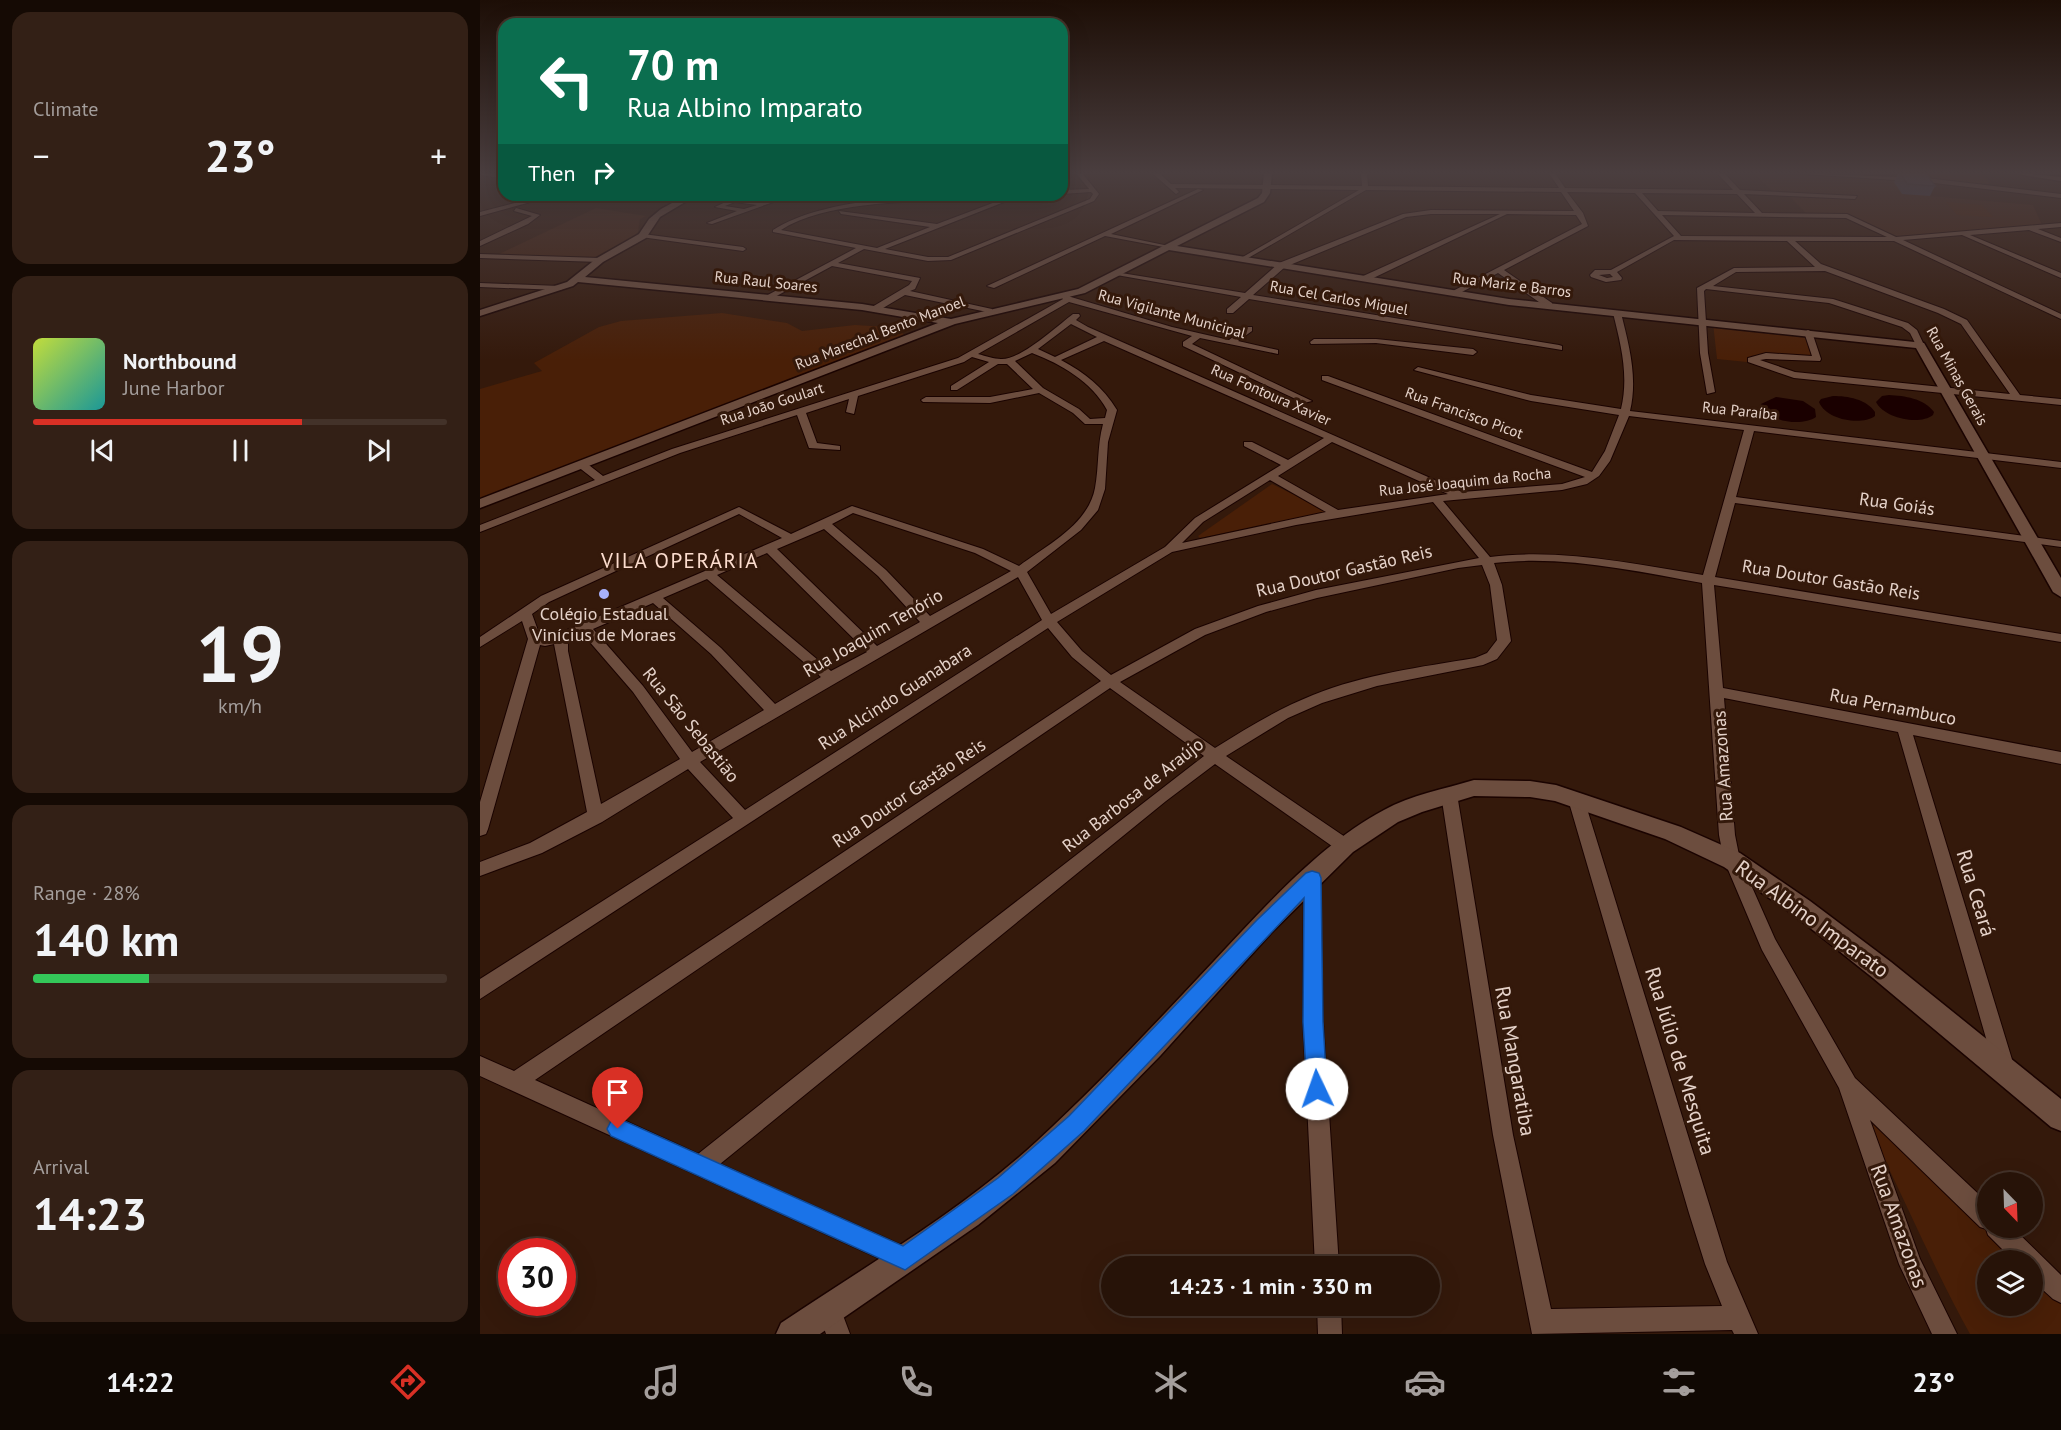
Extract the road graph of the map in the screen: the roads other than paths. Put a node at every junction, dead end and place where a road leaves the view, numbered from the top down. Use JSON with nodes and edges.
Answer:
{"nodes":[{"id":1,"x":497,"y":235,"type":"edge"},
{"id":2,"x":798,"y":235,"type":"edge"},
{"id":3,"x":914,"y":235,"type":"edge"},
{"id":4,"x":1008,"y":235,"type":"edge"},
{"id":5,"x":1100,"y":235,"type":"edge"},
{"id":6,"x":1109,"y":235,"type":"edge"},
{"id":7,"x":1190,"y":235,"type":"edge"},
{"id":8,"x":1284,"y":235,"type":"edge"},
{"id":9,"x":1356,"y":235,"type":"edge"},
{"id":10,"x":1460,"y":235,"type":"edge"},
{"id":11,"x":1567,"y":235,"type":"edge"},
{"id":12,"x":1676,"y":235,"type":"edge"},
{"id":13,"x":1890,"y":235,"type":"edge"},
{"id":14,"x":1931,"y":235,"type":"edge"},
{"id":15,"x":1965,"y":235,"type":"edge"},
{"id":16,"x":643,"y":236,"type":"joint"},
{"id":17,"x":1679,"y":238,"type":"junction"},
{"id":18,"x":1896,"y":238,"type":"junction"},
{"id":19,"x":1790,"y":240,"type":"junction"},
{"id":20,"x":480,"y":244,"type":"edge"},
{"id":21,"x":863,"y":247,"type":"junction"},
{"id":22,"x":1167,"y":247,"type":"junction"},
{"id":23,"x":743,"y":249,"type":"dead end"},
{"id":24,"x":878,"y":250,"type":"junction"},
{"id":25,"x":480,"y":256,"type":"edge"},
{"id":26,"x":1243,"y":259,"type":"junction"},
{"id":27,"x":600,"y":260,"type":"junction"},
{"id":28,"x":831,"y":264,"type":"junction"},
{"id":29,"x":1282,"y":265,"type":"junction"},
{"id":30,"x":1824,"y":269,"type":"junction"},
{"id":31,"x":1499,"y":270,"type":"junction"},
{"id":32,"x":1612,"y":272,"type":"dead end"},
{"id":33,"x":1115,"y":274,"type":"junction"},
{"id":34,"x":2061,"y":276,"type":"edge"},
{"id":35,"x":577,"y":279,"type":"junction"},
{"id":36,"x":1364,"y":279,"type":"junction"},
{"id":37,"x":480,"y":285,"type":"edge"},
{"id":38,"x":990,"y":286,"type":"dead end"},
{"id":39,"x":1705,"y":287,"type":"junction"},
{"id":40,"x":560,"y":288,"type":"junction"},
{"id":41,"x":903,"y":292,"type":"junction"},
{"id":42,"x":1453,"y":293,"type":"junction"},
{"id":43,"x":1247,"y":296,"type":"junction"},
{"id":44,"x":768,"y":297,"type":"junction"},
{"id":45,"x":1066,"y":297,"type":"junction"},
{"id":46,"x":1549,"y":305,"type":"junction"},
{"id":47,"x":1090,"y":307,"type":"junction"},
{"id":48,"x":875,"y":309,"type":"junction"},
{"id":49,"x":989,"y":311,"type":"junction"},
{"id":50,"x":1230,"y":311,"type":"dead end"},
{"id":51,"x":480,"y":313,"type":"edge"},
{"id":52,"x":1617,"y":313,"type":"junction"},
{"id":53,"x":2060,"y":316,"type":"edge"},
{"id":54,"x":1071,"y":320,"type":"junction"},
{"id":55,"x":1701,"y":321,"type":"junction"},
{"id":56,"x":951,"y":322,"type":"junction"},
{"id":57,"x":1249,"y":329,"type":"dead end"},
{"id":58,"x":1808,"y":332,"type":"junction"},
{"id":59,"x":1199,"y":335,"type":"junction"},
{"id":60,"x":1105,"y":337,"type":"junction"},
{"id":61,"x":1314,"y":342,"type":"dead end"},
{"id":62,"x":1230,"y":343,"type":"junction"},
{"id":63,"x":1920,"y":345,"type":"junction"},
{"id":64,"x":1558,"y":348,"type":"dead end"},
{"id":65,"x":1032,"y":349,"type":"junction"},
{"id":66,"x":1275,"y":352,"type":"dead end"},
{"id":67,"x":1473,"y":352,"type":"dead end"},
{"id":68,"x":974,"y":355,"type":"junction"},
{"id":69,"x":1055,"y":360,"type":"junction"},
{"id":70,"x":997,"y":361,"type":"junction"},
{"id":71,"x":1009,"y":361,"type":"junction"},
{"id":72,"x":1418,"y":370,"type":"dead end"},
{"id":73,"x":1325,"y":378,"type":"dead end"},
{"id":74,"x":954,"y":388,"type":"dead end"},
{"id":75,"x":1040,"y":390,"type":"junction"},
{"id":76,"x":1945,"y":390,"type":"junction"},
{"id":77,"x":1710,"y":392,"type":"dead end"},
{"id":78,"x":854,"y":394,"type":"junction"},
{"id":79,"x":2017,"y":398,"type":"junction"},
{"id":80,"x":927,"y":400,"type":"dead end"},
{"id":81,"x":1307,"y":401,"type":"dead end"},
{"id":82,"x":2061,"y":402,"type":"edge"},
{"id":83,"x":800,"y":410,"type":"junction"},
{"id":84,"x":852,"y":412,"type":"dead end"},
{"id":85,"x":1627,"y":413,"type":"junction"},
{"id":86,"x":1109,"y":421,"type":"junction"},
{"id":87,"x":1750,"y":427,"type":"junction"},
{"id":88,"x":1331,"y":438,"type":"junction"},
{"id":89,"x":1248,"y":444,"type":"dead end"},
{"id":90,"x":836,"y":448,"type":"dead end"},
{"id":91,"x":1983,"y":454,"type":"junction"},
{"id":92,"x":581,"y":464,"type":"junction"},
{"id":93,"x":1287,"y":464,"type":"junction"},
{"id":94,"x":2061,"y":465,"type":"edge"},
{"id":95,"x":1269,"y":476,"type":"junction"},
{"id":96,"x":1593,"y":476,"type":"junction"},
{"id":97,"x":603,"y":481,"type":"junction"},
{"id":98,"x":1460,"y":495,"type":"junction"},
{"id":99,"x":1436,"y":498,"type":"junction"},
{"id":100,"x":1729,"y":499,"type":"junction"},
{"id":101,"x":480,"y":504,"type":"edge"},
{"id":102,"x":1335,"y":513,"type":"junction"},
{"id":103,"x":825,"y":524,"type":"junction"},
{"id":104,"x":480,"y":529,"type":"edge"},
{"id":105,"x":790,"y":538,"type":"junction"},
{"id":106,"x":2031,"y":540,"type":"junction"},
{"id":107,"x":2061,"y":544,"type":"edge"},
{"id":108,"x":768,"y":547,"type":"junction"},
{"id":109,"x":1169,"y":549,"type":"junction"},
{"id":110,"x":1486,"y":559,"type":"junction"},
{"id":111,"x":1020,"y":571,"type":"junction"},
{"id":112,"x":709,"y":574,"type":"junction"},
{"id":113,"x":1708,"y":580,"type":"junction"},
{"id":114,"x":2061,"y":592,"type":"edge"},
{"id":115,"x":654,"y":597,"type":"junction"},
{"id":116,"x":525,"y":611,"type":"junction"},
{"id":117,"x":1049,"y":621,"type":"junction"},
{"id":118,"x":928,"y":622,"type":"junction"},
{"id":119,"x":585,"y":628,"type":"junction"},
{"id":120,"x":561,"y":638,"type":"junction"},
{"id":121,"x":2061,"y":638,"type":"edge"},
{"id":122,"x":535,"y":639,"type":"junction"},
{"id":123,"x":480,"y":643,"type":"edge"},
{"id":124,"x":875,"y":652,"type":"junction"},
{"id":125,"x":830,"y":678,"type":"junction"},
{"id":126,"x":1109,"y":682,"type":"junction"},
{"id":127,"x":1718,"y":692,"type":"junction"},
{"id":128,"x":774,"y":711,"type":"junction"},
{"id":129,"x":1904,"y":729,"type":"junction"},
{"id":130,"x":1215,"y":755,"type":"junction"},
{"id":131,"x":2061,"y":758,"type":"edge"},
{"id":132,"x":690,"y":761,"type":"junction"},
{"id":133,"x":1449,"y":794,"type":"junction"},
{"id":134,"x":1576,"y":799,"type":"junction"},
{"id":135,"x":596,"y":817,"type":"junction"},
{"id":136,"x":744,"y":819,"type":"junction"},
{"id":137,"x":480,"y":829,"type":"edge"},
{"id":138,"x":1345,"y":846,"type":"junction"},
{"id":139,"x":1732,"y":860,"type":"junction"},
{"id":140,"x":480,"y":869,"type":"edge"},
{"id":141,"x":1312,"y":878,"type":"junction"},
{"id":142,"x":480,"y":990,"type":"edge"},
{"id":143,"x":480,"y":1066,"type":"edge"},
{"id":144,"x":2005,"y":1071,"type":"junction"},
{"id":145,"x":515,"y":1082,"type":"junction"},
{"id":146,"x":1847,"y":1083,"type":"junction"},
{"id":147,"x":2061,"y":1117,"type":"edge"},
{"id":148,"x":700,"y":1166,"type":"junction"},
{"id":149,"x":1977,"y":1208,"type":"edge"},
{"id":150,"x":2007,"y":1238,"type":"edge"},
{"id":151,"x":2019,"y":1250,"type":"edge"},
{"id":152,"x":1326,"y":1256,"type":"edge"},
{"id":153,"x":905,"y":1259,"type":"junction"},
{"id":154,"x":2043,"y":1273,"type":"edge"},
{"id":155,"x":2061,"y":1291,"type":"edge"},
{"id":156,"x":1329,"y":1316,"type":"edge"},
{"id":157,"x":834,"y":1322,"type":"edge"},
{"id":158,"x":1742,"y":1326,"type":"edge"},
{"id":159,"x":1543,"y":1328,"type":"edge"},
{"id":160,"x":792,"y":1334,"type":"edge"},
{"id":161,"x":1330,"y":1334,"type":"edge"},
{"id":162,"x":1945,"y":1334,"type":"edge"}],
"edges":[{"from":1,"to":20,"type":"street"},
{"from":2,"to":21,"type":"street"},
{"from":3,"to":24,"type":"street"},
{"from":4,"to":24,"type":"street"},
{"from":5,"to":38,"type":"street"},
{"from":6,"to":22,"type":"street","name":"Rua Mariz e Barros"},
{"from":7,"to":22,"type":"street","name":"Rua Marechal Bento Manoel"},
{"from":8,"to":26,"type":"street"},
{"from":9,"to":29,"type":"street"},
{"from":10,"to":36,"type":"street"},
{"from":11,"to":31,"type":"street"},
{"from":12,"to":17,"type":"street"},
{"from":13,"to":18,"type":"street"},
{"from":14,"to":18,"type":"street"},
{"from":15,"to":34,"type":"street"},
{"from":16,"to":23,"type":"street"},
{"from":16,"to":27,"type":"street"},
{"from":17,"to":19,"type":"street"},
{"from":17,"to":32,"type":"street"},
{"from":18,"to":19,"type":"street"},
{"from":18,"to":53,"type":"street"},
{"from":19,"to":30,"type":"street"},
{"from":21,"to":24,"type":"street"},
{"from":21,"to":28,"type":"street"},
{"from":22,"to":26,"type":"street","name":"Rua Mariz e Barros"},
{"from":22,"to":33,"type":"street","name":"Rua Marechal Bento Manoel"},
{"from":25,"to":27,"type":"street"},
{"from":26,"to":29,"type":"street","name":"Rua Mariz e Barros"},
{"from":27,"to":35,"type":"street"},
{"from":28,"to":41,"type":"street"},
{"from":28,"to":44,"type":"street"},
{"from":29,"to":36,"type":"street","name":"Rua Mariz e Barros"},
{"from":29,"to":43,"type":"street"},
{"from":30,"to":39,"type":"street"},
{"from":30,"to":79,"type":"street"},
{"from":31,"to":42,"type":"street"},
{"from":31,"to":46,"type":"street"},
{"from":33,"to":43,"type":"street","name":"Rua Cel Carlos Miguel"},
{"from":33,"to":45,"type":"street","name":"Rua Marechal Bento Manoel"},
{"from":35,"to":40,"type":"street"},
{"from":35,"to":44,"type":"street","name":"Rua Raul Soares"},
{"from":36,"to":42,"type":"street","name":"Rua Mariz e Barros"},
{"from":37,"to":40,"type":"street"},
{"from":39,"to":55,"type":"street"},
{"from":39,"to":63,"type":"street","name":"Rua Minas Gerais"},
{"from":40,"to":51,"type":"street"},
{"from":41,"to":48,"type":"street"},
{"from":41,"to":49,"type":"street"},
{"from":42,"to":46,"type":"street","name":"Rua Mariz e Barros"},
{"from":43,"to":50,"type":"street"},
{"from":43,"to":64,"type":"street","name":"Rua Cel Carlos Miguel"},
{"from":44,"to":48,"type":"street","name":"Rua Raul Soares"},
{"from":45,"to":47,"type":"street","name":"Rua Vigilante Municipal"},
{"from":45,"to":49,"type":"street","name":"Rua Marechal Bento Manoel"},
{"from":45,"to":68,"type":"street","name":"Rua Joāo Goulart"},
{"from":46,"to":52,"type":"street","name":"Rua Mariz e Barros"},
{"from":47,"to":54,"type":"street"},
{"from":47,"to":59,"type":"street","name":"Rua Vigilante Municipal"},
{"from":48,"to":56,"type":"street","name":"Rua Raul Soares"},
{"from":49,"to":56,"type":"street","name":"Rua Marechal Bento Manoel"},
{"from":52,"to":55,"type":"street","name":"Rua Mariz e Barros"},
{"from":52,"to":85,"type":"street"},
{"from":54,"to":60,"type":"street","name":"Rua Fontoura Xavier"},
{"from":54,"to":65,"type":"street"},
{"from":55,"to":58,"type":"street","name":"Rua Mariz e Barros"},
{"from":55,"to":77,"type":"street"},
{"from":56,"to":92,"type":"street","name":"Rua Marechal Bento Manoel"},
{"from":57,"to":62,"type":"street"},
{"from":58,"to":63,"type":"street","name":"Rua Mariz e Barros"},
{"from":58,"to":76,"type":"street"},
{"from":59,"to":62,"type":"street","name":"Rua Vigilante Municipal"},
{"from":59,"to":81,"type":"street"},
{"from":60,"to":69,"type":"street"},
{"from":60,"to":88,"type":"street","name":"Rua Fontoura Xavier"},
{"from":61,"to":67,"type":"street"},
{"from":62,"to":66,"type":"street","name":"Rua Vigilante Municipal"},
{"from":63,"to":76,"type":"street","name":"Rua Minas Gerais"},
{"from":65,"to":69,"type":"street","name":"Rua Joaquim Tenório"},
{"from":65,"to":71,"type":"street"},
{"from":68,"to":70,"type":"street"},
{"from":68,"to":78,"type":"street","name":"Rua Joāo Goulart"},
{"from":69,"to":86,"type":"street","name":"Rua Joaquim Tenório"},
{"from":70,"to":71,"type":"street"},
{"from":70,"to":74,"type":"street"},
{"from":71,"to":75,"type":"street"},
{"from":72,"to":85,"type":"street","name":"Rua Paraíba"},
{"from":73,"to":96,"type":"street","name":"Rua Francisco Picot"},
{"from":75,"to":80,"type":"street"},
{"from":75,"to":86,"type":"street"},
{"from":76,"to":79,"type":"street"},
{"from":76,"to":91,"type":"street","name":"Rua Minas Gerais"},
{"from":78,"to":83,"type":"street","name":"Rua Joāo Goulart"},
{"from":78,"to":84,"type":"street"},
{"from":79,"to":82,"type":"street"},
{"from":83,"to":90,"type":"street"},
{"from":83,"to":97,"type":"street","name":"Rua Joāo Goulart"},
{"from":85,"to":87,"type":"street","name":"Rua Paraíba"},
{"from":85,"to":96,"type":"street"},
{"from":86,"to":111,"type":"street","name":"Rua Joaquim Tenório"},
{"from":87,"to":91,"type":"street","name":"Rua Paraíba"},
{"from":87,"to":100,"type":"street","name":"Rua Amazonas"},
{"from":88,"to":93,"type":"street","name":"Rua Alcindo Guanabara"},
{"from":88,"to":98,"type":"street","name":"Rua Fontoura Xavier"},
{"from":89,"to":93,"type":"street"},
{"from":91,"to":94,"type":"street","name":"Rua Paraíba"},
{"from":91,"to":106,"type":"street","name":"Rua Minas Gerais"},
{"from":92,"to":97,"type":"street"},
{"from":92,"to":101,"type":"street","name":"Rua Marechal Bento Manoel"},
{"from":93,"to":95,"type":"street","name":"Rua Alcindo Guanabara"},
{"from":95,"to":102,"type":"street"},
{"from":95,"to":109,"type":"street","name":"Rua Alcindo Guanabara"},
{"from":96,"to":98,"type":"street","name":"Rua José Joaquim da Rocha"},
{"from":97,"to":104,"type":"street","name":"Rua Joāo Goulart"},
{"from":98,"to":99,"type":"street","name":"Rua José Joaquim da Rocha"},
{"from":99,"to":102,"type":"street","name":"Rua José Joaquim da Rocha"},
{"from":99,"to":110,"type":"street","name":"Rua Barbosa de Araújo"},
{"from":100,"to":106,"type":"street","name":"Rua Goiás"},
{"from":100,"to":113,"type":"street","name":"Rua Amazonas"},
{"from":102,"to":109,"type":"street","name":"Rua José Joaquim da Rocha"},
{"from":103,"to":105,"type":"street"},
{"from":103,"to":111,"type":"street"},
{"from":103,"to":118,"type":"street"},
{"from":105,"to":108,"type":"street"},
{"from":105,"to":116,"type":"street"},
{"from":106,"to":107,"type":"street","name":"Rua Goiás"},
{"from":106,"to":114,"type":"street","name":"Rua Minas Gerais"},
{"from":108,"to":112,"type":"street"},
{"from":108,"to":124,"type":"street"},
{"from":109,"to":117,"type":"street","name":"Rua Alcindo Guanabara"},
{"from":110,"to":113,"type":"street","name":"Rua Doutor Gastão Reis"},
{"from":110,"to":126,"type":"street","name":"Rua Doutor Gastão Reis"},
{"from":110,"to":130,"type":"street","name":"Rua Barbosa de Araújo"},
{"from":111,"to":117,"type":"street"},
{"from":111,"to":118,"type":"street","name":"Rua Joaquim Tenório"},
{"from":112,"to":115,"type":"street"},
{"from":112,"to":125,"type":"street"},
{"from":113,"to":121,"type":"street","name":"Rua Doutor Gastão Reis"},
{"from":113,"to":127,"type":"street","name":"Rua Amazonas"},
{"from":115,"to":119,"type":"street"},
{"from":115,"to":128,"type":"street"},
{"from":116,"to":122,"type":"street"},
{"from":116,"to":123,"type":"street"},
{"from":117,"to":126,"type":"street"},
{"from":117,"to":136,"type":"street","name":"Rua Alcindo Guanabara"},
{"from":118,"to":124,"type":"street","name":"Rua Joaquim Tenório"},
{"from":119,"to":120,"type":"street"},
{"from":119,"to":132,"type":"street","name":"Rua Sāo Sebastiāo"},
{"from":120,"to":122,"type":"street"},
{"from":120,"to":135,"type":"street"},
{"from":122,"to":137,"type":"street"},
{"from":124,"to":125,"type":"street","name":"Rua Joaquim Tenório"},
{"from":125,"to":128,"type":"street","name":"Rua Joaquim Tenório"},
{"from":126,"to":130,"type":"street"},
{"from":126,"to":145,"type":"street","name":"Rua Doutor Gastão Reis"},
{"from":127,"to":129,"type":"street","name":"Rua Pernambuco"},
{"from":127,"to":139,"type":"street","name":"Rua Amazonas"},
{"from":128,"to":132,"type":"street","name":"Rua Joaquim Tenório"},
{"from":129,"to":131,"type":"street","name":"Rua Pernambuco"},
{"from":129,"to":144,"type":"street","name":"Rua Ceará"},
{"from":130,"to":138,"type":"street"},
{"from":130,"to":148,"type":"street","name":"Rua Barbosa de Araújo"},
{"from":132,"to":135,"type":"street","name":"Rua Joaquim Tenório"},
{"from":132,"to":136,"type":"street","name":"Rua Sāo Sebastiāo"},
{"from":133,"to":134,"type":"street","name":"Rua Albino Imparato"},
{"from":133,"to":138,"type":"street","name":"Rua Albino Imparato"},
{"from":133,"to":159,"type":"street","name":"Rua Mangaratiba"},
{"from":134,"to":139,"type":"street","name":"Rua Albino Imparato"},
{"from":134,"to":158,"type":"street","name":"Rua Júlio de Mesquita"},
{"from":135,"to":140,"type":"street","name":"Rua Joaquim Tenório"},
{"from":136,"to":142,"type":"street","name":"Rua Alcindo Guanabara"},
{"from":138,"to":141,"type":"street","name":"Rua Albino Imparato"},
{"from":139,"to":144,"type":"street","name":"Rua Albino Imparato"},
{"from":139,"to":146,"type":"street","name":"Rua Amazonas"},
{"from":141,"to":152,"type":"street"},
{"from":141,"to":153,"type":"street","name":"Rua Albino Imparato"},
{"from":143,"to":145,"type":"street"},
{"from":144,"to":147,"type":"street","name":"Rua Albino Imparato"},
{"from":145,"to":148,"type":"street"},
{"from":146,"to":149,"type":"street","name":"Rua Amazonas"},
{"from":146,"to":162,"type":"street","name":"Rua Amazonas"},
{"from":148,"to":153,"type":"street"},
{"from":150,"to":151,"type":"street"},
{"from":153,"to":157,"type":"street","name":"Rua Albino Imparato"},
{"from":154,"to":155,"type":"street"},
{"from":156,"to":161,"type":"street"},
{"from":157,"to":160,"type":"street","name":"Rua Albino Imparato"},
{"from":158,"to":159,"type":"street"}]}
